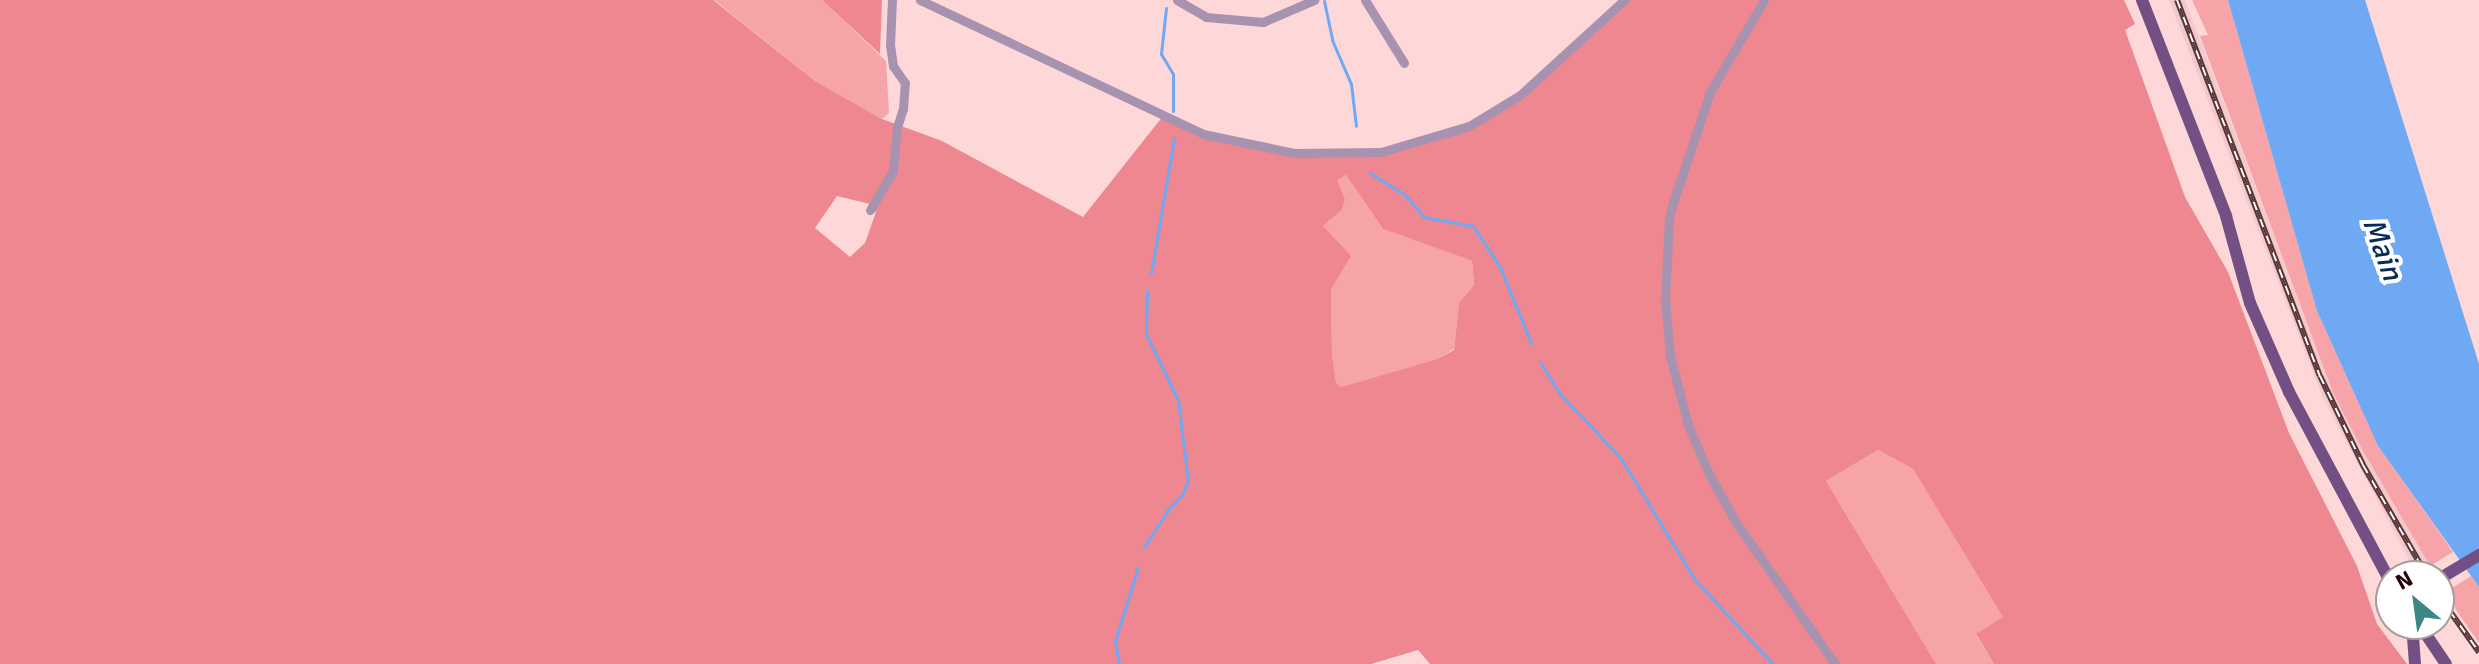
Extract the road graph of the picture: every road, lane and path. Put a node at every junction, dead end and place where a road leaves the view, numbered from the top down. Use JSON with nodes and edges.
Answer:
{"nodes":[{"id":1,"x":892,"y":0,"type":"edge"},
{"id":2,"x":920,"y":0,"type":"edge"},
{"id":3,"x":1177,"y":0,"type":"edge"},
{"id":4,"x":1314,"y":0,"type":"edge"},
{"id":5,"x":1365,"y":0,"type":"edge"},
{"id":6,"x":1623,"y":0,"type":"edge"},
{"id":7,"x":1764,"y":0,"type":"edge"},
{"id":8,"x":2142,"y":0,"type":"edge"},
{"id":9,"x":1404,"y":63,"type":"dead end"},
{"id":10,"x":870,"y":210,"type":"dead end"},
{"id":11,"x":2479,"y":555,"type":"edge"},
{"id":12,"x":2379,"y":560,"type":"edge"},
{"id":13,"x":2455,"y":569,"type":"edge"},
{"id":14,"x":2414,"y":640,"type":"edge"},
{"id":15,"x":2425,"y":640,"type":"edge"},
{"id":16,"x":1835,"y":664,"type":"edge"},
{"id":17,"x":2415,"y":664,"type":"edge"},
{"id":18,"x":2446,"y":664,"type":"edge"}],
"edges":[{"from":1,"to":10,"type":"street"},
{"from":2,"to":6,"type":"street"},
{"from":3,"to":4,"type":"street"},
{"from":5,"to":9,"type":"street"},
{"from":7,"to":16,"type":"street"},
{"from":8,"to":12,"type":"main road"},
{"from":11,"to":13,"type":"main road"},
{"from":14,"to":17,"type":"main road"},
{"from":15,"to":18,"type":"main road"}]}
